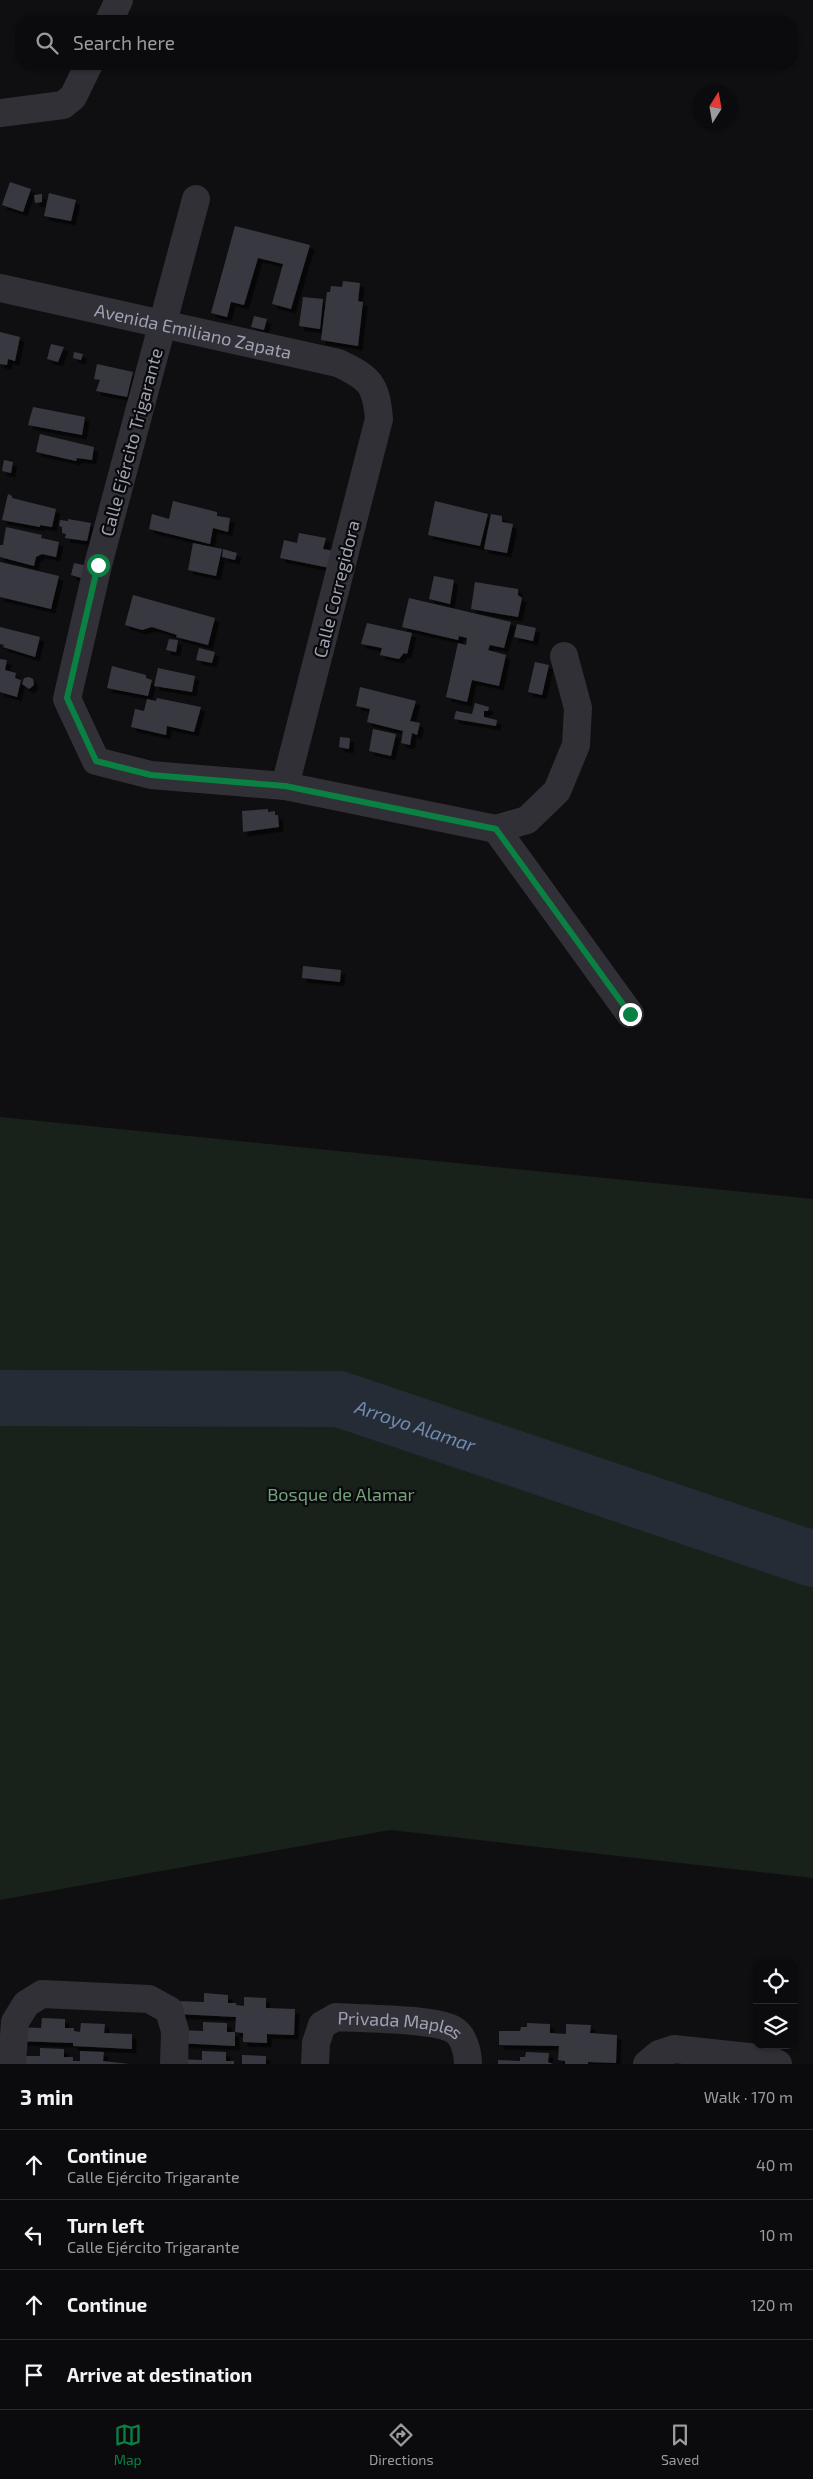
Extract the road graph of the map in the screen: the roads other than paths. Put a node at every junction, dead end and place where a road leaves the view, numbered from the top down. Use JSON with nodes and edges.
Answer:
{"nodes":[{"id":1,"x":118,"y":0,"type":"edge"},
{"id":2,"x":112,"y":15,"type":"edge"},
{"id":3,"x":86,"y":70,"type":"edge"},
{"id":4,"x":0,"y":113,"type":"edge"},
{"id":5,"x":196,"y":199,"type":"dead end"},
{"id":6,"x":0,"y":288,"type":"edge"},
{"id":7,"x":162,"y":326,"type":"junction"},
{"id":8,"x":377,"y":393,"type":"joint"},
{"id":9,"x":564,"y":656,"type":"dead end"},
{"id":10,"x":285,"y":786,"type":"junction"},
{"id":11,"x":496,"y":829,"type":"junction"},
{"id":12,"x":630,"y":1014,"type":"dead end"},
{"id":13,"x":12,"y":2064,"type":"edge"},
{"id":14,"x":174,"y":2064,"type":"edge"},
{"id":15,"x":315,"y":2064,"type":"edge"},
{"id":16,"x":468,"y":2064,"type":"edge"},
{"id":17,"x":647,"y":2064,"type":"edge"},
{"id":18,"x":778,"y":2064,"type":"edge"}],
"edges":[{"from":1,"to":2,"type":"street"},
{"from":3,"to":4,"type":"street"},
{"from":5,"to":7,"type":"street"},
{"from":6,"to":7,"type":"street","name":"Avenida Emiliano Zapata"},
{"from":7,"to":8,"type":"street","name":"Avenida Emiliano Zapata"},
{"from":7,"to":10,"type":"street","name":"Calle Ejército Trigarante"},
{"from":8,"to":10,"type":"street","name":"Calle Corregidora"},
{"from":9,"to":11,"type":"street"},
{"from":10,"to":11,"type":"street"},
{"from":11,"to":12,"type":"street"},
{"from":13,"to":14,"type":"street"},
{"from":15,"to":16,"type":"street","name":"Privada Maples"},
{"from":17,"to":18,"type":"street"}]}
